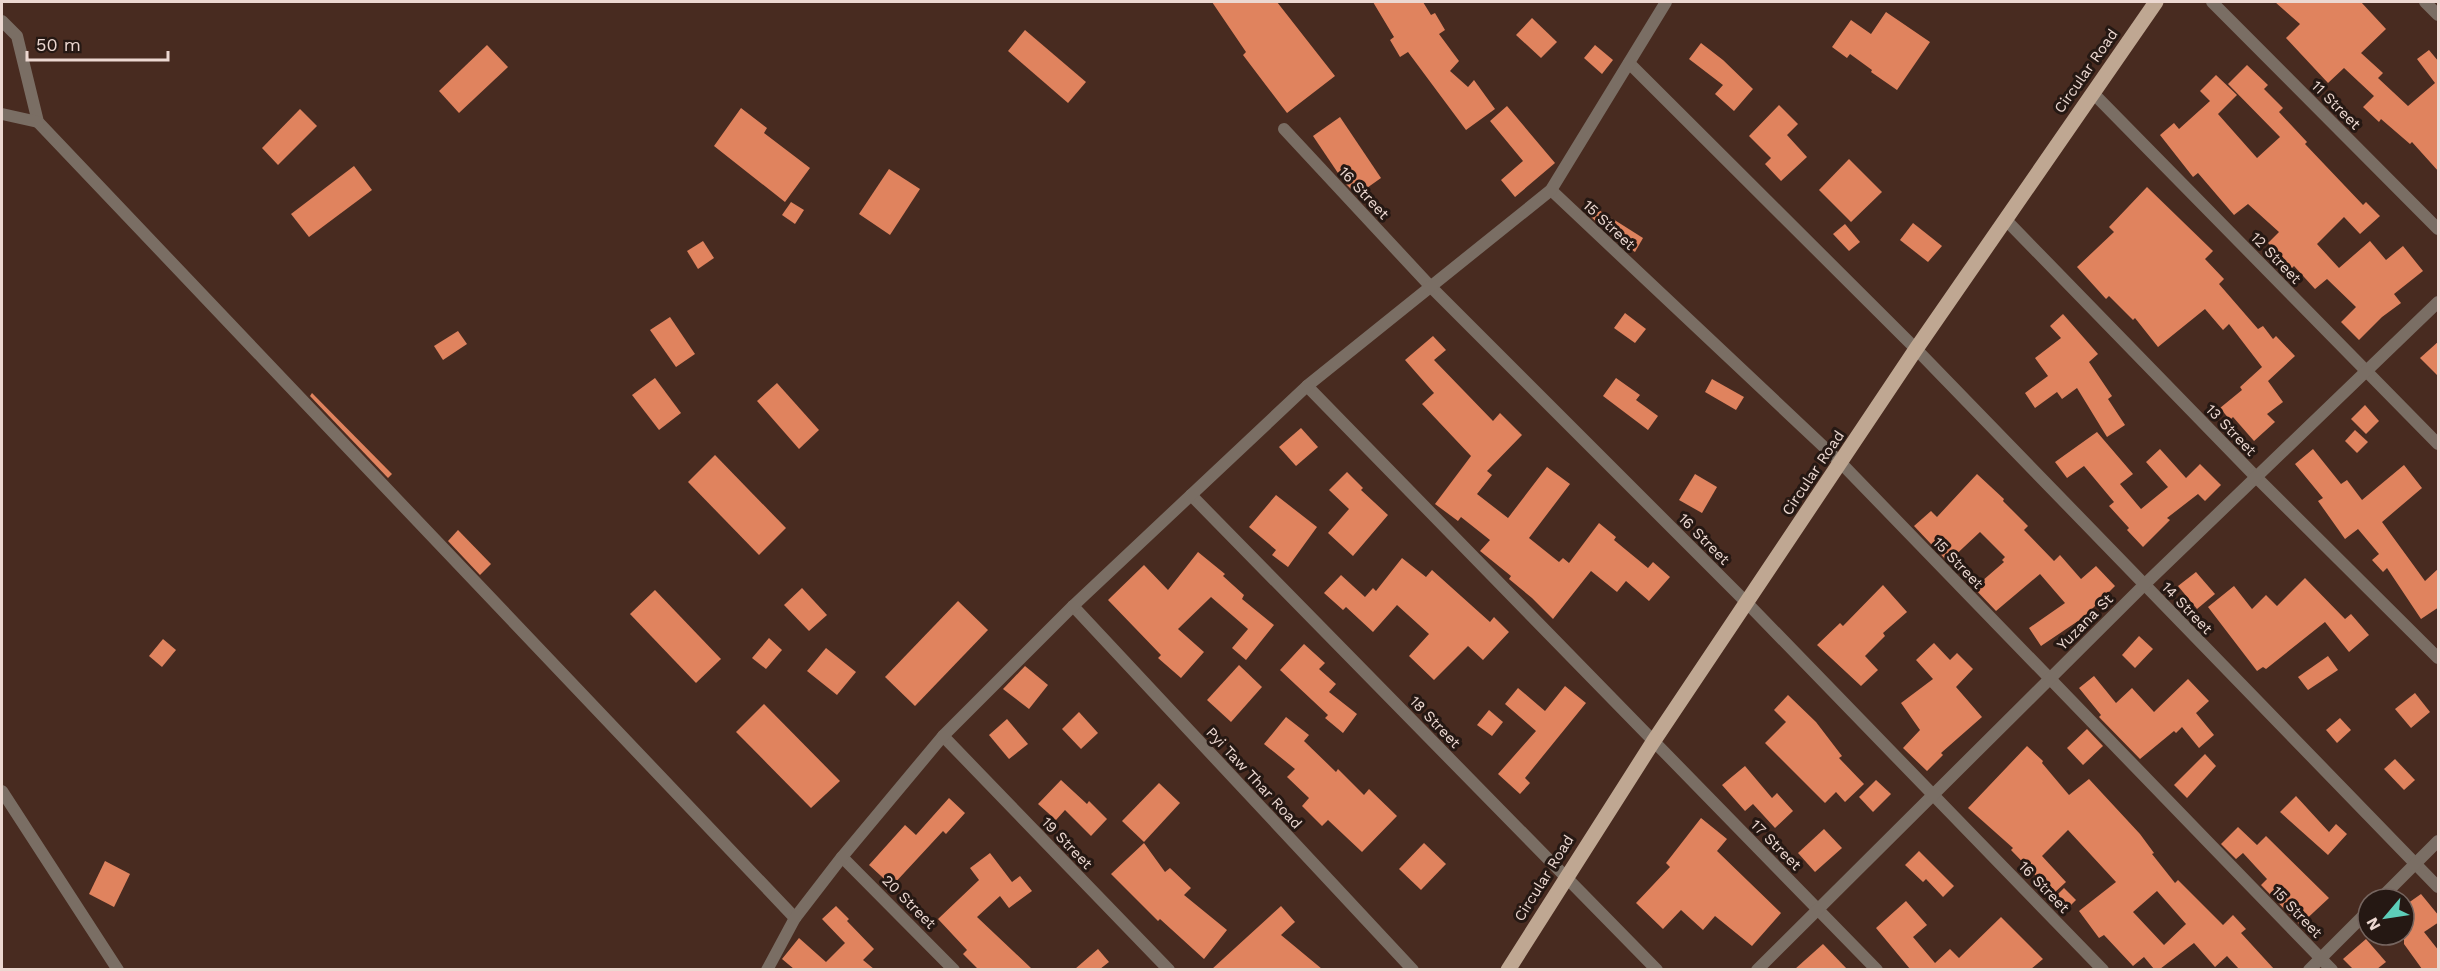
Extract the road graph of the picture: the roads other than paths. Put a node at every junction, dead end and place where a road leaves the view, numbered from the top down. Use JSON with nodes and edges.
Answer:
{"nodes":[{"id":1,"x":1666,"y":2,"type":"edge"},
{"id":2,"x":2156,"y":2,"type":"edge"},
{"id":3,"x":2211,"y":2,"type":"edge"},
{"id":4,"x":2425,"y":2,"type":"edge"},
{"id":5,"x":2439,"y":15,"type":"edge"},
{"id":6,"x":2,"y":21,"type":"edge"},
{"id":7,"x":1629,"y":63,"type":"junction"},
{"id":8,"x":2093,"y":93,"type":"junction"},
{"id":9,"x":2,"y":114,"type":"edge"},
{"id":10,"x":38,"y":122,"type":"junction"},
{"id":11,"x":1284,"y":129,"type":"dead end"},
{"id":12,"x":1551,"y":190,"type":"junction"},
{"id":13,"x":2006,"y":219,"type":"junction"},
{"id":14,"x":2439,"y":229,"type":"edge"},
{"id":15,"x":1431,"y":287,"type":"junction"},
{"id":16,"x":2439,"y":302,"type":"edge"},
{"id":17,"x":1916,"y":349,"type":"junction"},
{"id":18,"x":2366,"y":372,"type":"junction"},
{"id":19,"x":1307,"y":386,"type":"junction"},
{"id":20,"x":2439,"y":444,"type":"edge"},
{"id":21,"x":1841,"y":463,"type":"junction"},
{"id":22,"x":2256,"y":477,"type":"junction"},
{"id":23,"x":1191,"y":495,"type":"junction"},
{"id":24,"x":2144,"y":585,"type":"junction"},
{"id":25,"x":1747,"y":603,"type":"junction"},
{"id":26,"x":1073,"y":606,"type":"junction"},
{"id":27,"x":2439,"y":658,"type":"edge"},
{"id":28,"x":2049,"y":679,"type":"junction"},
{"id":29,"x":943,"y":736,"type":"junction"},
{"id":30,"x":1653,"y":742,"type":"junction"},
{"id":31,"x":2,"y":791,"type":"edge"},
{"id":32,"x":1933,"y":794,"type":"junction"},
{"id":33,"x":2439,"y":841,"type":"edge"},
{"id":34,"x":842,"y":856,"type":"junction"},
{"id":35,"x":2415,"y":864,"type":"junction"},
{"id":36,"x":1565,"y":877,"type":"junction"},
{"id":37,"x":2392,"y":887,"type":"edge"},
{"id":38,"x":2439,"y":887,"type":"edge"},
{"id":39,"x":1818,"y":908,"type":"junction"},
{"id":40,"x":795,"y":918,"type":"junction"},
{"id":41,"x":2356,"y":923,"type":"edge"},
{"id":42,"x":2321,"y":958,"type":"junction"},
{"id":43,"x":118,"y":969,"type":"edge"},
{"id":44,"x":766,"y":969,"type":"edge"},
{"id":45,"x":954,"y":969,"type":"edge"},
{"id":46,"x":1169,"y":969,"type":"edge"},
{"id":47,"x":1413,"y":969,"type":"edge"},
{"id":48,"x":1508,"y":969,"type":"edge"},
{"id":49,"x":1657,"y":969,"type":"edge"},
{"id":50,"x":1757,"y":969,"type":"edge"},
{"id":51,"x":1877,"y":969,"type":"edge"},
{"id":52,"x":2103,"y":969,"type":"edge"},
{"id":53,"x":2309,"y":969,"type":"edge"},
{"id":54,"x":2332,"y":969,"type":"edge"}],
"edges":[{"from":1,"to":7,"type":"street"},
{"from":2,"to":8,"type":"main road","name":"Circular Road"},
{"from":3,"to":14,"type":"street","name":"11 Street"},
{"from":4,"to":5,"type":"street"},
{"from":6,"to":10,"type":"street"},
{"from":7,"to":12,"type":"street"},
{"from":7,"to":17,"type":"street","name":"14 Street"},
{"from":8,"to":13,"type":"main road","name":"Circular Road"},
{"from":8,"to":18,"type":"street","name":"12 Street"},
{"from":9,"to":10,"type":"street"},
{"from":10,"to":40,"type":"street"},
{"from":11,"to":15,"type":"street","name":"16 Street"},
{"from":12,"to":15,"type":"street"},
{"from":12,"to":21,"type":"street","name":"15 Street"},
{"from":13,"to":17,"type":"main road","name":"Circular Road"},
{"from":13,"to":22,"type":"street","name":"13 Street"},
{"from":15,"to":19,"type":"street"},
{"from":15,"to":25,"type":"street","name":"16 Street"},
{"from":16,"to":18,"type":"street","name":"Yuzana St"},
{"from":17,"to":21,"type":"main road","name":"Circular Road"},
{"from":17,"to":24,"type":"street","name":"14 Street"},
{"from":18,"to":20,"type":"street","name":"12 Street"},
{"from":18,"to":22,"type":"street","name":"Yuzana St"},
{"from":19,"to":23,"type":"street"},
{"from":19,"to":30,"type":"street","name":"17 Street"},
{"from":21,"to":25,"type":"main road","name":"Circular Road"},
{"from":21,"to":28,"type":"street","name":"15 Street"},
{"from":22,"to":24,"type":"street","name":"Yuzana St"},
{"from":22,"to":27,"type":"street","name":"13 Street"},
{"from":23,"to":26,"type":"street"},
{"from":23,"to":36,"type":"street","name":"18 Street"},
{"from":24,"to":28,"type":"street","name":"Yuzana St"},
{"from":24,"to":35,"type":"street","name":"14 Street"},
{"from":25,"to":30,"type":"main road","name":"Circular Road"},
{"from":25,"to":32,"type":"street","name":"16 Street"},
{"from":26,"to":29,"type":"street"},
{"from":26,"to":47,"type":"street","name":"Pyi Taw Thar Road"},
{"from":28,"to":32,"type":"street","name":"Yuzana St"},
{"from":28,"to":42,"type":"street","name":"15 Street"},
{"from":29,"to":34,"type":"street"},
{"from":29,"to":46,"type":"street","name":"19 Street"},
{"from":30,"to":36,"type":"main road","name":"Circular Road"},
{"from":30,"to":39,"type":"street","name":"17 Street"},
{"from":31,"to":43,"type":"street"},
{"from":32,"to":39,"type":"street","name":"Yuzana St"},
{"from":32,"to":52,"type":"street","name":"16 Street"},
{"from":33,"to":35,"type":"street"},
{"from":34,"to":40,"type":"street"},
{"from":34,"to":45,"type":"street","name":"20 Street"},
{"from":35,"to":37,"type":"street"},
{"from":35,"to":38,"type":"street","name":"14 Street"},
{"from":36,"to":48,"type":"main road","name":"Circular Road"},
{"from":36,"to":49,"type":"street","name":"18 Street"},
{"from":39,"to":50,"type":"street","name":"Yuzana St"},
{"from":39,"to":51,"type":"street","name":"17 Street"},
{"from":40,"to":44,"type":"street"},
{"from":41,"to":42,"type":"street"},
{"from":42,"to":53,"type":"street"},
{"from":42,"to":54,"type":"street","name":"15 Street"}]}
